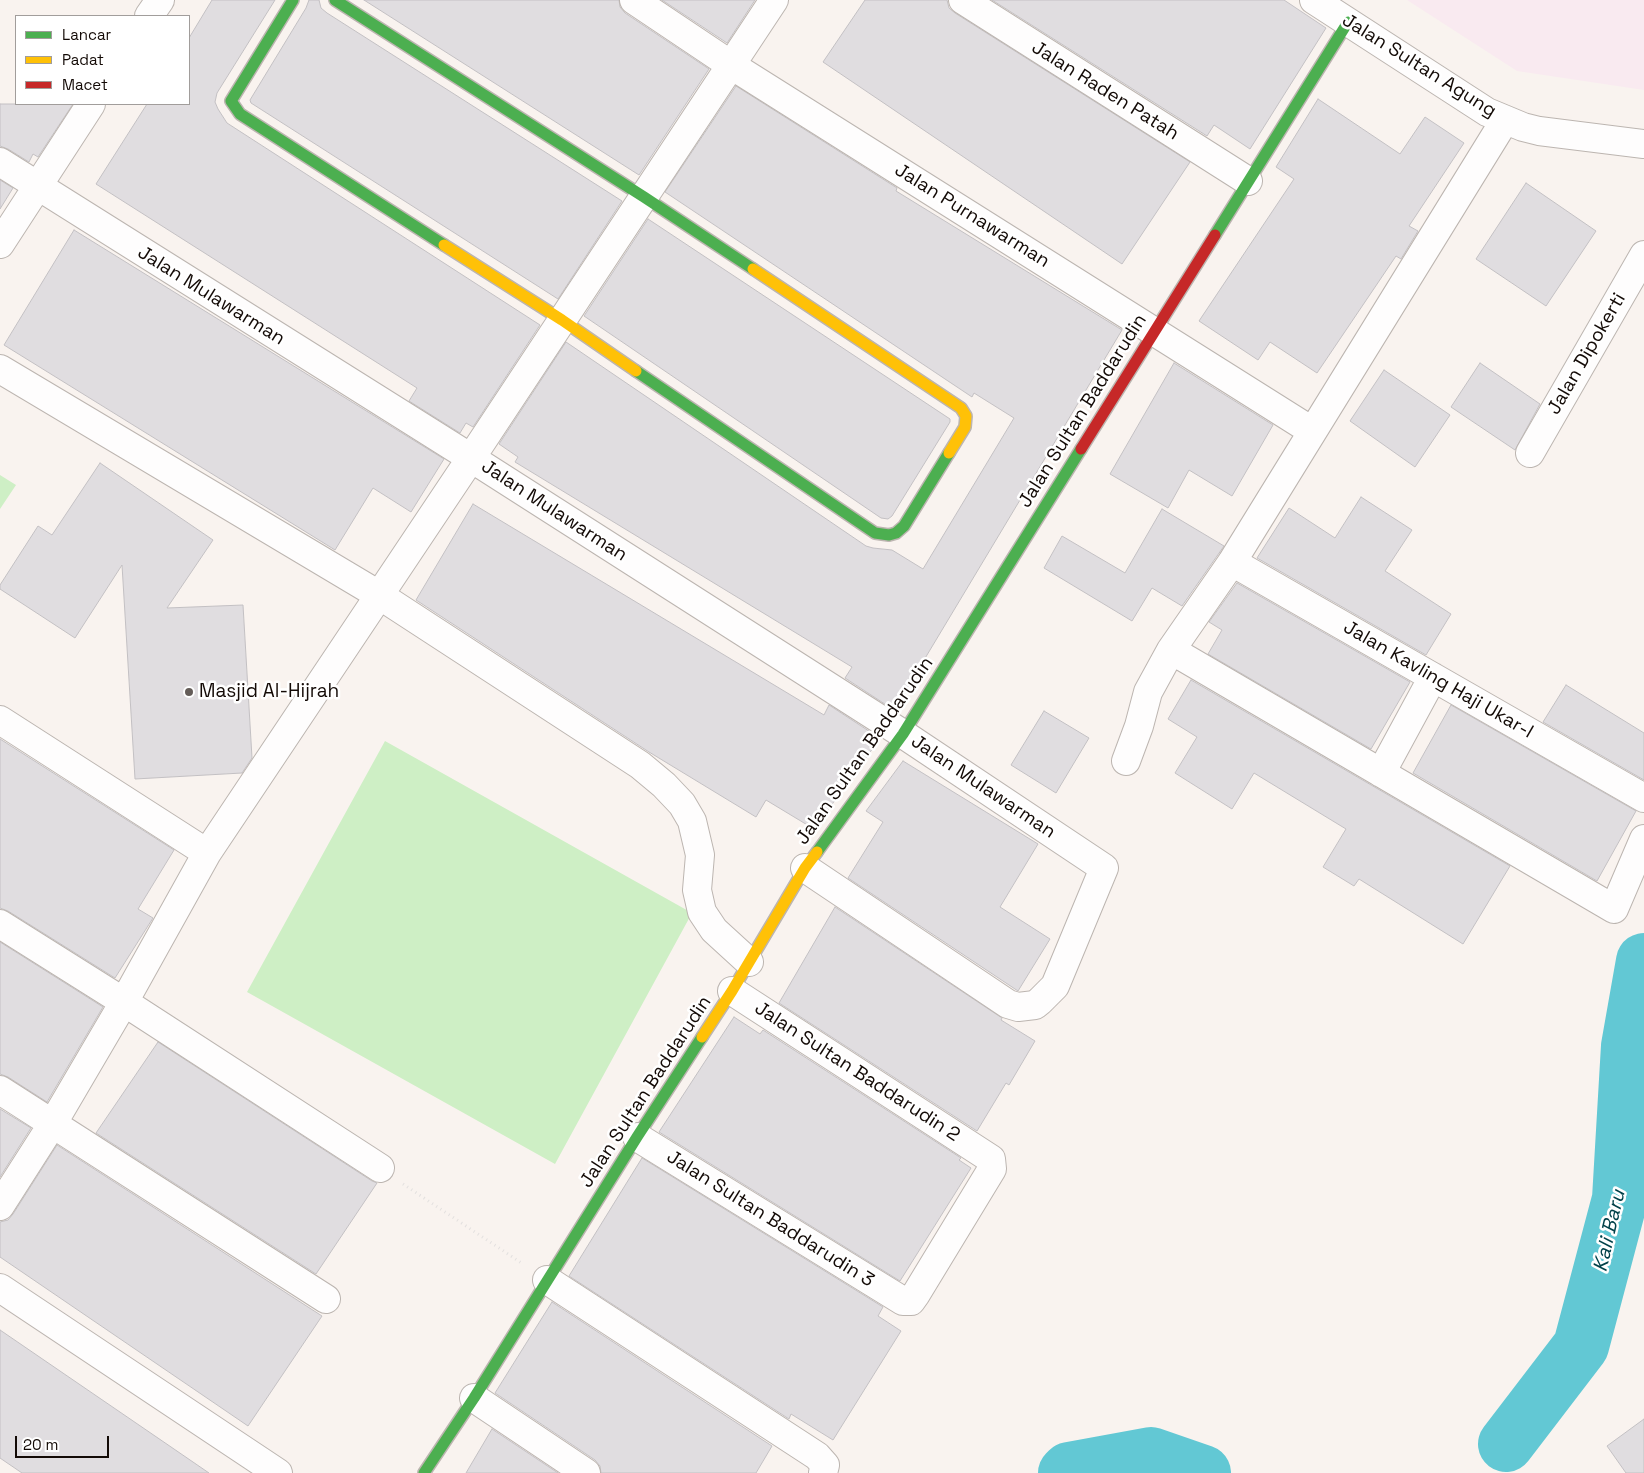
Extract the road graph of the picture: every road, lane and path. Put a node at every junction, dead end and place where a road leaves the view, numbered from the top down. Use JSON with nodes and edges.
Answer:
{"nodes":[{"id":1,"x":160,"y":0,"type":"edge"},
{"id":2,"x":293,"y":0,"type":"edge"},
{"id":3,"x":335,"y":0,"type":"edge"},
{"id":4,"x":634,"y":0,"type":"edge"},
{"id":5,"x":774,"y":0,"type":"edge"},
{"id":6,"x":963,"y":0,"type":"edge"},
{"id":7,"x":1314,"y":0,"type":"edge"},
{"id":8,"x":150,"y":15,"type":"edge"},
{"id":9,"x":1348,"y":22,"type":"junction"},
{"id":10,"x":732,"y":65,"type":"junction"},
{"id":11,"x":91,"y":105,"type":"edge"},
{"id":12,"x":1505,"y":120,"type":"junction"},
{"id":13,"x":1644,"y":144,"type":"edge"},
{"id":14,"x":0,"y":162,"type":"edge"},
{"id":15,"x":1248,"y":181,"type":"junction"},
{"id":16,"x":37,"y":186,"type":"junction"},
{"id":17,"x":644,"y":197,"type":"junction"},
{"id":18,"x":0,"y":244,"type":"edge"},
{"id":19,"x":1644,"y":255,"type":"edge"},
{"id":20,"x":562,"y":320,"type":"junction"},
{"id":21,"x":1154,"y":331,"type":"junction"},
{"id":22,"x":0,"y":369,"type":"edge"},
{"id":23,"x":1312,"y":431,"type":"junction"},
{"id":24,"x":1530,"y":453,"type":"dead end"},
{"id":25,"x":471,"y":458,"type":"junction"},
{"id":26,"x":1232,"y":562,"type":"junction"},
{"id":27,"x":379,"y":595,"type":"junction"},
{"id":28,"x":1171,"y":650,"type":"junction"},
{"id":29,"x":1433,"y":677,"type":"junction"},
{"id":30,"x":0,"y":720,"type":"edge"},
{"id":31,"x":903,"y":734,"type":"junction"},
{"id":32,"x":1126,"y":761,"type":"dead end"},
{"id":33,"x":1381,"y":773,"type":"junction"},
{"id":34,"x":1644,"y":798,"type":"edge"},
{"id":35,"x":1644,"y":839,"type":"edge"},
{"id":36,"x":206,"y":853,"type":"junction"},
{"id":37,"x":805,"y":868,"type":"junction"},
{"id":38,"x":0,"y":924,"type":"edge"},
{"id":39,"x":749,"y":962,"type":"junction"},
{"id":40,"x":732,"y":991,"type":"junction"},
{"id":41,"x":124,"y":1002,"type":"junction"},
{"id":42,"x":0,"y":1090,"type":"edge"},
{"id":43,"x":53,"y":1123,"type":"junction"},
{"id":44,"x":638,"y":1137,"type":"junction"},
{"id":45,"x":380,"y":1168,"type":"joint"},
{"id":46,"x":0,"y":1206,"type":"edge"},
{"id":47,"x":547,"y":1280,"type":"junction"},
{"id":48,"x":0,"y":1288,"type":"edge"},
{"id":49,"x":326,"y":1299,"type":"dead end"},
{"id":50,"x":903,"y":1301,"type":"joint"},
{"id":51,"x":474,"y":1398,"type":"junction"},
{"id":52,"x":278,"y":1473,"type":"edge"},
{"id":53,"x":424,"y":1473,"type":"edge"},
{"id":54,"x":586,"y":1473,"type":"edge"},
{"id":55,"x":823,"y":1473,"type":"edge"}],
"edges":[{"from":1,"to":8,"type":"street"},
{"from":2,"to":20,"type":"street"},
{"from":3,"to":17,"type":"street"},
{"from":4,"to":10,"type":"street","name":"Jalan Purnawarman"},
{"from":5,"to":10,"type":"street"},
{"from":6,"to":15,"type":"street","name":"Jalan Raden Patah"},
{"from":7,"to":9,"type":"street","name":"Jalan Sultan Agung"},
{"from":9,"to":12,"type":"street","name":"Jalan Sultan Agung"},
{"from":9,"to":15,"type":"street","name":"Jalan Sultan Baddarudin"},
{"from":10,"to":17,"type":"street"},
{"from":10,"to":21,"type":"street","name":"Jalan Purnawarman"},
{"from":11,"to":16,"type":"street"},
{"from":12,"to":13,"type":"street","name":"Jalan Sultan Agung"},
{"from":12,"to":23,"type":"street"},
{"from":14,"to":16,"type":"street","name":"Jalan Mulawarman"},
{"from":15,"to":21,"type":"street","name":"Jalan Sultan Baddarudin"},
{"from":16,"to":18,"type":"street"},
{"from":16,"to":25,"type":"street","name":"Jalan Mulawarman"},
{"from":17,"to":20,"type":"street"},
{"from":17,"to":20,"type":"street"},
{"from":19,"to":24,"type":"street","name":"Jalan Dipokerti"},
{"from":20,"to":25,"type":"street"},
{"from":21,"to":23,"type":"street","name":"Jalan Purnawarman"},
{"from":21,"to":31,"type":"street","name":"Jalan Sultan Baddarudin"},
{"from":22,"to":27,"type":"street"},
{"from":23,"to":26,"type":"street"},
{"from":25,"to":27,"type":"street"},
{"from":25,"to":31,"type":"street","name":"Jalan Mulawarman"},
{"from":26,"to":28,"type":"street"},
{"from":26,"to":29,"type":"street","name":"Jalan Kavling Haji Ukar-I"},
{"from":27,"to":36,"type":"street"},
{"from":27,"to":39,"type":"street"},
{"from":28,"to":32,"type":"street"},
{"from":28,"to":33,"type":"street"},
{"from":29,"to":33,"type":"street"},
{"from":29,"to":34,"type":"street","name":"Jalan Kavling Haji Ukar-I"},
{"from":30,"to":36,"type":"street"},
{"from":31,"to":37,"type":"street","name":"Jalan Sultan Baddarudin"},
{"from":31,"to":37,"type":"street","name":"Jalan Mulawarman"},
{"from":33,"to":35,"type":"street"},
{"from":36,"to":41,"type":"street"},
{"from":37,"to":39,"type":"street","name":"Jalan Sultan Baddarudin"},
{"from":38,"to":41,"type":"street"},
{"from":39,"to":40,"type":"street","name":"Jalan Sultan Baddarudin"},
{"from":40,"to":44,"type":"street","name":"Jalan Sultan Baddarudin"},
{"from":40,"to":50,"type":"street","name":"Jalan Sultan Baddarudin 2"},
{"from":41,"to":43,"type":"street"},
{"from":41,"to":45,"type":"street"},
{"from":42,"to":43,"type":"street"},
{"from":43,"to":46,"type":"street"},
{"from":43,"to":49,"type":"street"},
{"from":44,"to":47,"type":"street","name":"Jalan Sultan Baddarudin"},
{"from":44,"to":50,"type":"street","name":"Jalan Sultan Baddarudin 3"},
{"from":45,"to":47,"type":"path"},
{"from":47,"to":51,"type":"street","name":"Jalan Sultan Baddarudin"},
{"from":47,"to":55,"type":"street"},
{"from":48,"to":52,"type":"street"},
{"from":51,"to":53,"type":"street","name":"Jalan Sultan Baddarudin"},
{"from":51,"to":54,"type":"street"}]}
